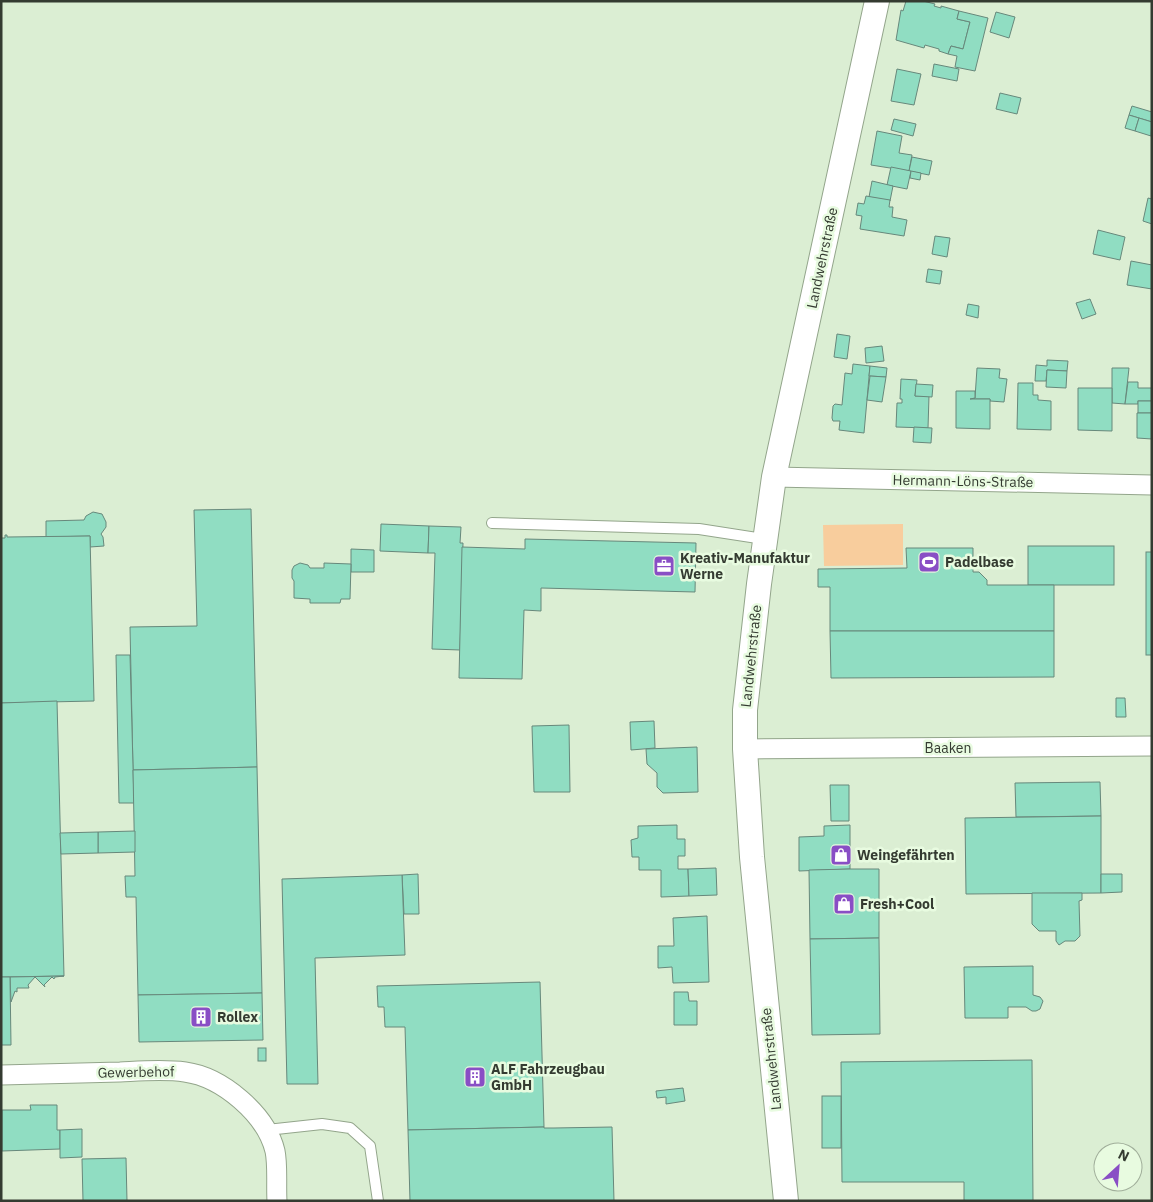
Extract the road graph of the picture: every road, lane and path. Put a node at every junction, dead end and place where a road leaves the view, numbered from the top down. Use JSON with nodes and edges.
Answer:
{"nodes":[{"id":1,"x":877,"y":1,"type":"edge"},
{"id":2,"x":774,"y":477,"type":"junction"},
{"id":3,"x":1152,"y":484,"type":"edge"},
{"id":4,"x":492,"y":523,"type":"dead end"},
{"id":5,"x":764,"y":539,"type":"junction"},
{"id":6,"x":1152,"y":746,"type":"edge"},
{"id":7,"x":745,"y":749,"type":"junction"},
{"id":8,"x":1,"y":1075,"type":"edge"},
{"id":9,"x":267,"y":1130,"type":"junction"},
{"id":10,"x":277,"y":1201,"type":"edge"},
{"id":11,"x":378,"y":1201,"type":"edge"},
{"id":12,"x":786,"y":1201,"type":"edge"}],
"edges":[{"from":1,"to":2,"type":"street","name":"Landwehrstraße"},
{"from":2,"to":3,"type":"street","name":"Hermann-Löns-Straße"},
{"from":2,"to":5,"type":"street","name":"Landwehrstraße"},
{"from":4,"to":5,"type":"lane"},
{"from":5,"to":7,"type":"street","name":"Landwehrstraße"},
{"from":6,"to":7,"type":"street","name":"Baaken"},
{"from":7,"to":12,"type":"street","name":"Landwehrstraße"},
{"from":8,"to":9,"type":"street","name":"Gewerbehof"},
{"from":9,"to":10,"type":"street","name":"Gewerbehof"},
{"from":9,"to":11,"type":"lane"}]}
